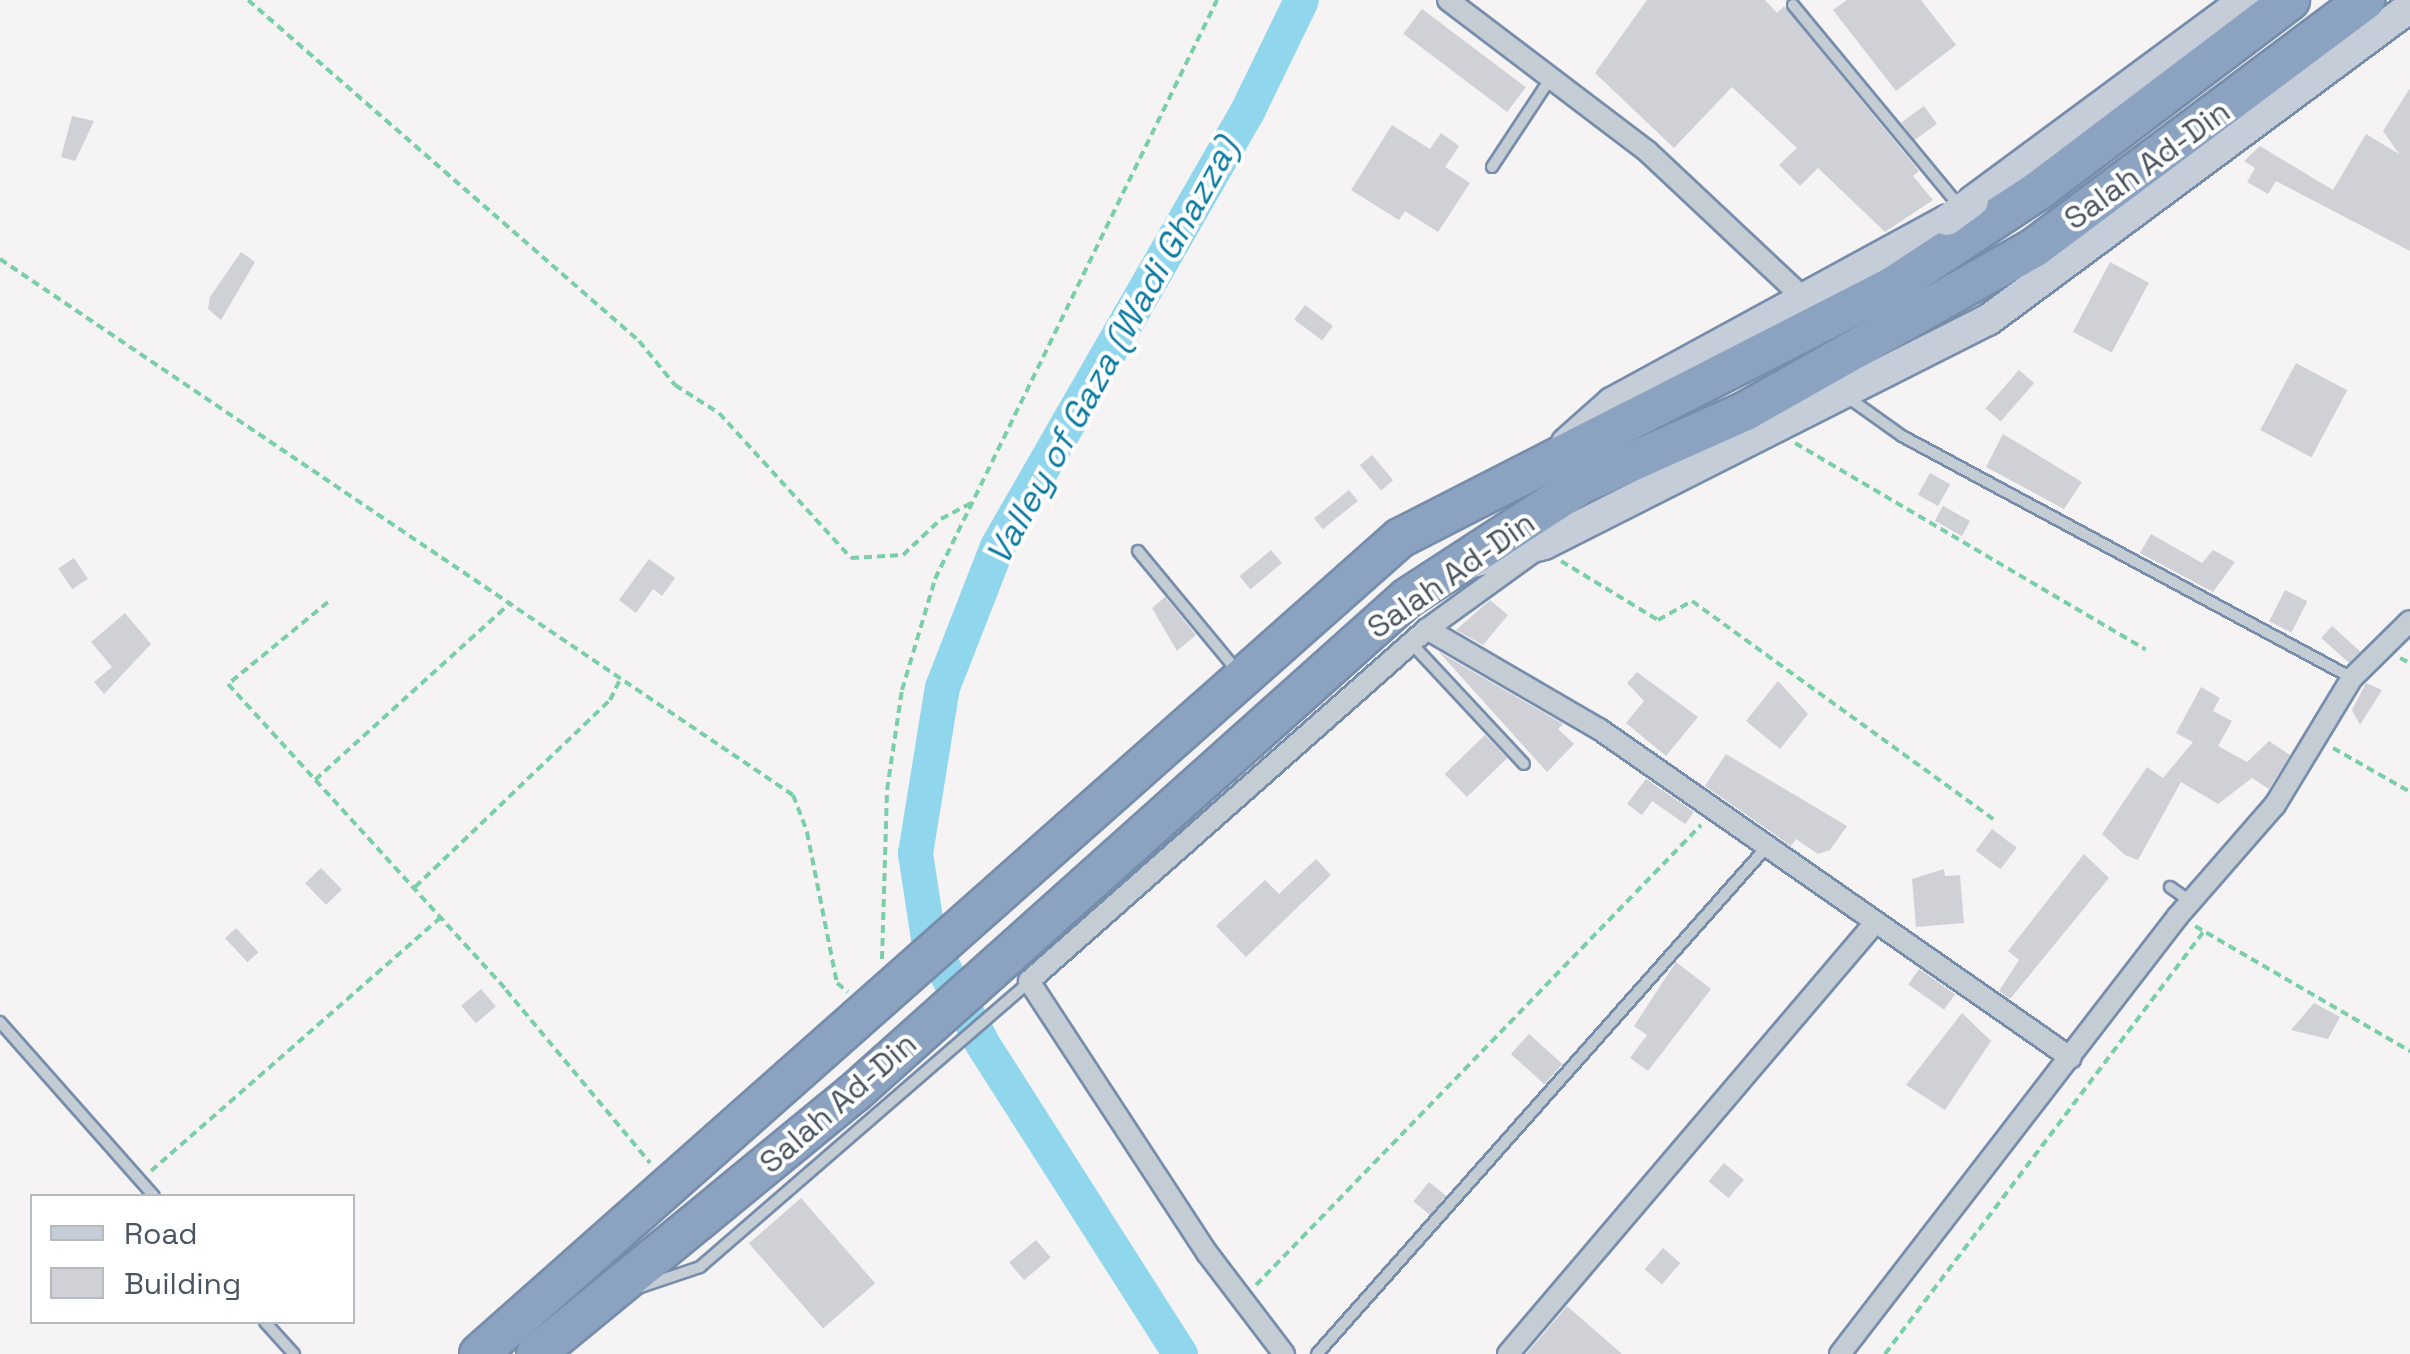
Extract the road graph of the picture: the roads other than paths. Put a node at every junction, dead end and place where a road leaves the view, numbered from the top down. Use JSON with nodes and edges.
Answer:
{"nodes":[{"id":1,"x":1448,"y":0,"type":"edge"},
{"id":2,"x":2246,"y":0,"type":"edge"},
{"id":3,"x":2290,"y":0,"type":"edge"},
{"id":4,"x":2364,"y":0,"type":"edge"},
{"id":5,"x":1793,"y":5,"type":"dead end"},
{"id":6,"x":2410,"y":8,"type":"edge"},
{"id":7,"x":1552,"y":75,"type":"junction"},
{"id":8,"x":1492,"y":167,"type":"dead end"},
{"id":9,"x":1966,"y":217,"type":"junction"},
{"id":10,"x":1820,"y":311,"type":"junction"},
{"id":11,"x":1846,"y":395,"type":"junction"},
{"id":12,"x":1544,"y":544,"type":"junction"},
{"id":13,"x":1138,"y":552,"type":"dead end"},
{"id":14,"x":1456,"y":566,"type":"junction"},
{"id":15,"x":2410,"y":621,"type":"edge"},
{"id":16,"x":1420,"y":636,"type":"junction"},
{"id":17,"x":1242,"y":676,"type":"junction"},
{"id":18,"x":2352,"y":678,"type":"junction"},
{"id":19,"x":1524,"y":764,"type":"dead end"},
{"id":20,"x":1764,"y":850,"type":"junction"},
{"id":21,"x":2170,"y":887,"type":"dead end"},
{"id":22,"x":2184,"y":909,"type":"junction"},
{"id":23,"x":1874,"y":924,"type":"junction"},
{"id":24,"x":1029,"y":981,"type":"junction"},
{"id":25,"x":0,"y":1022,"type":"edge"},
{"id":26,"x":2071,"y":1058,"type":"junction"},
{"id":27,"x":152,"y":1194,"type":"edge"},
{"id":28,"x":606,"y":1297,"type":"junction"},
{"id":29,"x":267,"y":1324,"type":"edge"},
{"id":30,"x":538,"y":1353,"type":"edge"},
{"id":31,"x":294,"y":1354,"type":"edge"},
{"id":32,"x":478,"y":1354,"type":"edge"},
{"id":33,"x":1284,"y":1354,"type":"edge"},
{"id":34,"x":1317,"y":1354,"type":"edge"},
{"id":35,"x":1508,"y":1354,"type":"edge"},
{"id":36,"x":1840,"y":1354,"type":"edge"}],
"edges":[{"from":1,"to":7,"type":"street"},
{"from":2,"to":9,"type":"main road"},
{"from":3,"to":9,"type":"highway","name":"Salah Ad-Din"},
{"from":4,"to":14,"type":"highway","name":"Salah Ad-Din"},
{"from":5,"to":9,"type":"lane"},
{"from":6,"to":11,"type":"main road"},
{"from":7,"to":8,"type":"lane"},
{"from":7,"to":10,"type":"street"},
{"from":9,"to":10,"type":"highway","name":"Salah Ad-Din"},
{"from":10,"to":17,"type":"highway","name":"Salah Ad-Din"},
{"from":11,"to":12,"type":"main road"},
{"from":11,"to":18,"type":"lane"},
{"from":12,"to":14,"type":"main road"},
{"from":12,"to":16,"type":"street"},
{"from":13,"to":17,"type":"lane"},
{"from":14,"to":28,"type":"highway","name":"Salah Ad-Din"},
{"from":15,"to":18,"type":"street"},
{"from":16,"to":19,"type":"lane"},
{"from":16,"to":20,"type":"street"},
{"from":16,"to":24,"type":"street"},
{"from":17,"to":32,"type":"highway","name":"Salah Ad-Din"},
{"from":18,"to":22,"type":"street"},
{"from":20,"to":23,"type":"street"},
{"from":20,"to":34,"type":"lane"},
{"from":21,"to":22,"type":"lane"},
{"from":22,"to":26,"type":"street"},
{"from":23,"to":26,"type":"street"},
{"from":23,"to":35,"type":"street"},
{"from":24,"to":28,"type":"lane"},
{"from":24,"to":33,"type":"street"},
{"from":25,"to":27,"type":"lane"},
{"from":26,"to":36,"type":"street"},
{"from":28,"to":30,"type":"highway","name":"Salah Ad-Din"},
{"from":29,"to":31,"type":"lane"}]}
